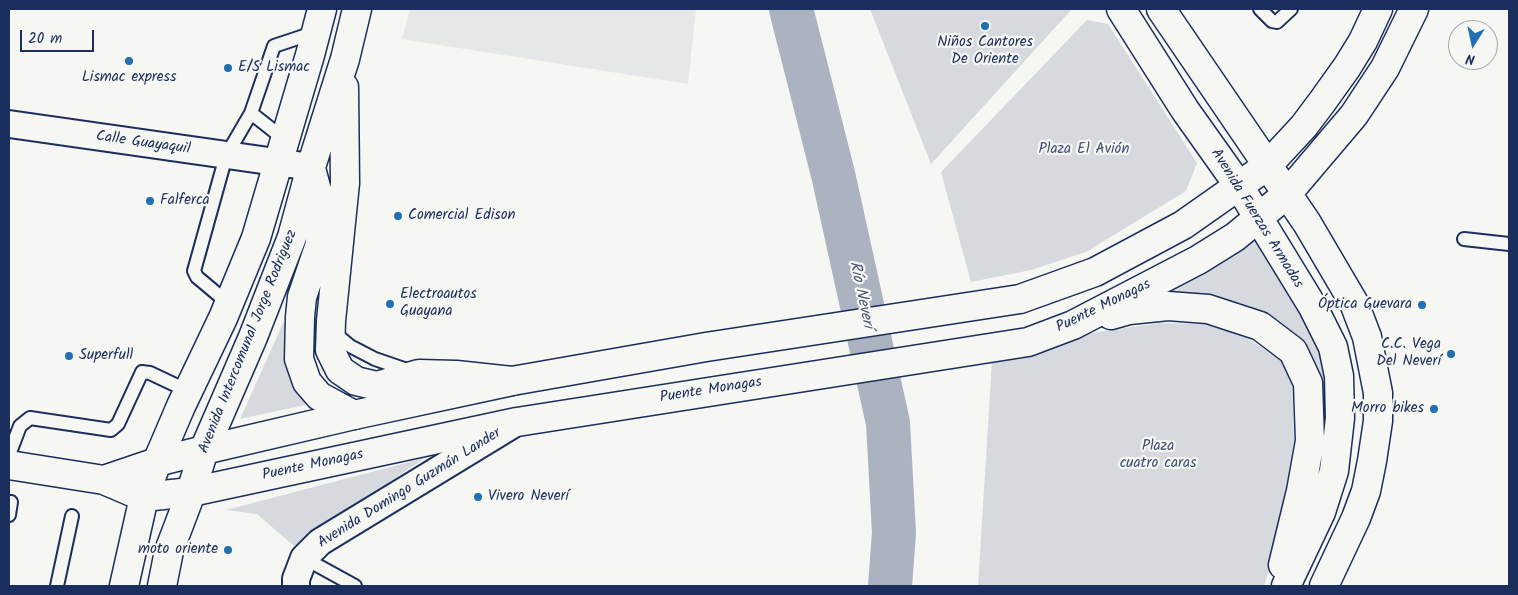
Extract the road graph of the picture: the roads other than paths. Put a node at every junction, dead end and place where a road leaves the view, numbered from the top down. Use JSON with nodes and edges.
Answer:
{"nodes":[{"id":1,"x":358,"y":9,"type":"edge"},
{"id":2,"x":1121,"y":9,"type":"edge"},
{"id":3,"x":1161,"y":9,"type":"edge"},
{"id":4,"x":1260,"y":9,"type":"edge"},
{"id":5,"x":1291,"y":9,"type":"edge"},
{"id":6,"x":1377,"y":9,"type":"edge"},
{"id":7,"x":1414,"y":9,"type":"edge"},
{"id":8,"x":319,"y":21,"type":"edge"},
{"id":9,"x":343,"y":64,"type":"junction"},
{"id":10,"x":251,"y":113,"type":"junction"},
{"id":11,"x":9,"y":124,"type":"edge"},
{"id":12,"x":281,"y":151,"type":"junction"},
{"id":13,"x":226,"y":156,"type":"junction"},
{"id":14,"x":1267,"y":166,"type":"junction"},
{"id":15,"x":311,"y":167,"type":"junction"},
{"id":16,"x":1239,"y":186,"type":"junction"},
{"id":17,"x":1287,"y":194,"type":"junction"},
{"id":18,"x":1258,"y":218,"type":"junction"},
{"id":19,"x":1464,"y":239,"type":"dead end"},
{"id":20,"x":1509,"y":244,"type":"edge"},
{"id":21,"x":228,"y":303,"type":"junction"},
{"id":22,"x":1073,"y":325,"type":"junction"},
{"id":23,"x":512,"y":381,"type":"junction"},
{"id":24,"x":188,"y":391,"type":"junction"},
{"id":25,"x":354,"y":415,"type":"junction"},
{"id":26,"x":517,"y":422,"type":"junction"},
{"id":27,"x":204,"y":450,"type":"junction"},
{"id":28,"x":9,"y":455,"type":"edge"},
{"id":29,"x":157,"y":462,"type":"junction"},
{"id":30,"x":9,"y":465,"type":"edge"},
{"id":31,"x":104,"y":480,"type":"junction"},
{"id":32,"x":144,"y":497,"type":"junction"},
{"id":33,"x":189,"y":497,"type":"junction"},
{"id":34,"x":72,"y":516,"type":"dead end"},
{"id":35,"x":304,"y":558,"type":"junction"},
{"id":36,"x":57,"y":586,"type":"edge"},
{"id":37,"x":124,"y":586,"type":"edge"},
{"id":38,"x":162,"y":586,"type":"edge"},
{"id":39,"x":296,"y":586,"type":"edge"},
{"id":40,"x":355,"y":586,"type":"edge"},
{"id":41,"x":1278,"y":586,"type":"edge"},
{"id":42,"x":1286,"y":586,"type":"edge"},
{"id":43,"x":1324,"y":586,"type":"edge"}],
"edges":[{"from":1,"to":9,"type":"street","name":"Avenida Intercomunal Jorge Rodriguez"},
{"from":2,"to":16,"type":"street","name":"Avenida Fuerzas Armadas"},
{"from":3,"to":14,"type":"street"},
{"from":4,"to":5,"type":"lane"},
{"from":6,"to":14,"type":"street","name":"Puente Monagas"},
{"from":7,"to":17,"type":"street","name":"Puente Monagas"},
{"from":8,"to":10,"type":"lane"},
{"from":8,"to":12,"type":"street"},
{"from":9,"to":15,"type":"street","name":"Avenida Intercomunal Jorge Rodriguez"},
{"from":9,"to":23,"type":"street"},
{"from":10,"to":12,"type":"lane"},
{"from":10,"to":13,"type":"lane"},
{"from":11,"to":13,"type":"street","name":"Calle Guayaquil"},
{"from":12,"to":13,"type":"street","name":"Calle Guayaquil"},
{"from":12,"to":15,"type":"street","name":"Calle Guayaquil"},
{"from":12,"to":21,"type":"street"},
{"from":13,"to":21,"type":"lane"},
{"from":14,"to":16,"type":"street","name":"Puente Monagas"},
{"from":14,"to":17,"type":"street"},
{"from":15,"to":25,"type":"street"},
{"from":15,"to":27,"type":"street","name":"Avenida Intercomunal Jorge Rodriguez"},
{"from":16,"to":18,"type":"street","name":"Avenida Fuerzas Armadas"},
{"from":16,"to":23,"type":"street","name":"Puente Monagas"},
{"from":17,"to":18,"type":"street","name":"Puente Monagas"},
{"from":17,"to":43,"type":"street"},
{"from":18,"to":22,"type":"street","name":"Puente Monagas"},
{"from":18,"to":42,"type":"street","name":"Avenida Fuerzas Armadas"},
{"from":19,"to":20,"type":"lane"},
{"from":21,"to":24,"type":"street"},
{"from":22,"to":26,"type":"street","name":"Puente Monagas"},
{"from":22,"to":41,"type":"street"},
{"from":23,"to":25,"type":"street","name":"Puente Monagas"},
{"from":24,"to":28,"type":"lane"},
{"from":24,"to":29,"type":"street"},
{"from":25,"to":27,"type":"street","name":"Puente Monagas"},
{"from":26,"to":33,"type":"street","name":"Puente Monagas"},
{"from":26,"to":35,"type":"street","name":"Avenida Domingo Guzmán Lander"},
{"from":27,"to":29,"type":"street","name":"Puente Monagas"},
{"from":27,"to":33,"type":"street","name":"Avenida Intercomunal Jorge Rodriguez"},
{"from":29,"to":31,"type":"street","name":"Puente Monagas"},
{"from":29,"to":32,"type":"street"},
{"from":30,"to":31,"type":"street","name":"Puente Monagas"},
{"from":31,"to":32,"type":"street","name":"Puente Monagas"},
{"from":32,"to":33,"type":"street","name":"Puente Monagas"},
{"from":32,"to":37,"type":"street"},
{"from":33,"to":38,"type":"street","name":"Avenida Intercomunal Jorge Rodriguez"},
{"from":34,"to":36,"type":"lane"},
{"from":35,"to":39,"type":"street","name":"Avenida Domingo Guzmán Lander"},
{"from":35,"to":40,"type":"lane"}]}
